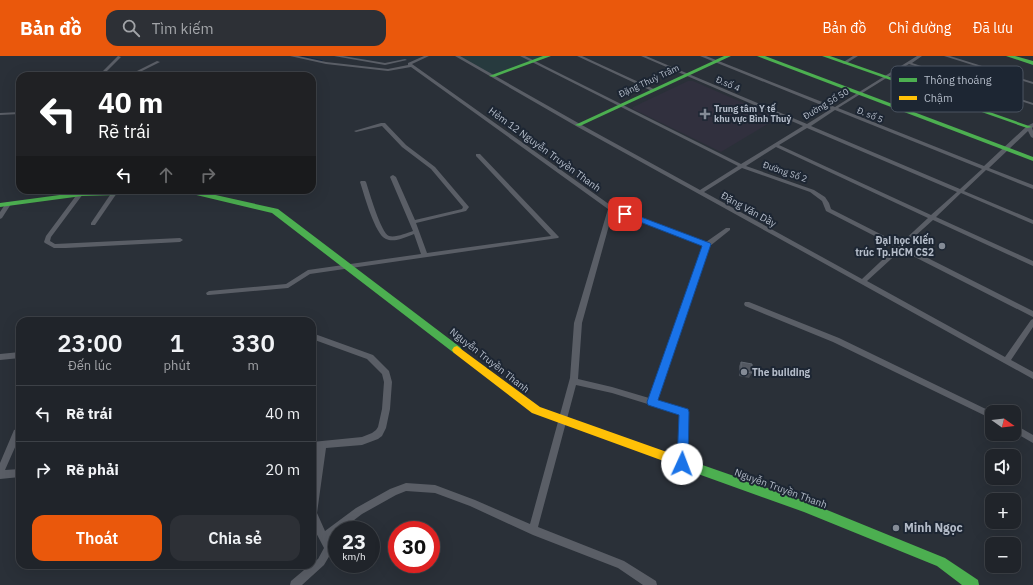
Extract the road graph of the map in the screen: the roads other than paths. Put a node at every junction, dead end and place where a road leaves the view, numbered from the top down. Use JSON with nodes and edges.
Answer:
{"nodes":[{"id":1,"x":292,"y":56,"type":"edge"},
{"id":2,"x":336,"y":56,"type":"edge"},
{"id":3,"x":427,"y":56,"type":"edge"},
{"id":4,"x":457,"y":56,"type":"edge"},
{"id":5,"x":522,"y":56,"type":"edge"},
{"id":6,"x":548,"y":56,"type":"edge"},
{"id":7,"x":579,"y":56,"type":"edge"},
{"id":8,"x":644,"y":56,"type":"edge"},
{"id":9,"x":702,"y":56,"type":"edge"},
{"id":10,"x":728,"y":56,"type":"edge"},
{"id":11,"x":760,"y":56,"type":"edge"},
{"id":12,"x":825,"y":56,"type":"edge"},
{"id":13,"x":856,"y":56,"type":"edge"},
{"id":14,"x":920,"y":56,"type":"edge"},
{"id":15,"x":946,"y":56,"type":"edge"},
{"id":16,"x":119,"y":57,"type":"edge"},
{"id":17,"x":1017,"y":57,"type":"edge"},
{"id":18,"x":1033,"y":59,"type":"edge"},
{"id":19,"x":158,"y":62,"type":"dead end"},
{"id":20,"x":407,"y":62,"type":"edge"},
{"id":21,"x":533,"y":62,"type":"junction"},
{"id":22,"x":716,"y":62,"type":"junction"},
{"id":23,"x":844,"y":63,"type":"junction"},
{"id":24,"x":909,"y":63,"type":"junction"},
{"id":25,"x":1033,"y":63,"type":"edge"},
{"id":26,"x":904,"y":66,"type":"edge"},
{"id":27,"x":918,"y":66,"type":"edge"},
{"id":28,"x":978,"y":66,"type":"edge"},
{"id":29,"x":104,"y":72,"type":"edge"},
{"id":30,"x":137,"y":72,"type":"edge"},
{"id":31,"x":891,"y":74,"type":"edge"},
{"id":32,"x":687,"y":75,"type":"junction"},
{"id":33,"x":492,"y":76,"type":"junction"},
{"id":34,"x":886,"y":77,"type":"junction"},
{"id":35,"x":891,"y":79,"type":"edge"},
{"id":36,"x":1023,"y":80,"type":"edge"},
{"id":37,"x":1033,"y":83,"type":"edge"},
{"id":38,"x":654,"y":90,"type":"junction"},
{"id":39,"x":860,"y":93,"type":"junction"},
{"id":40,"x":1023,"y":101,"type":"edge"},
{"id":41,"x":1033,"y":104,"type":"edge"},
{"id":42,"x":891,"y":105,"type":"edge"},
{"id":43,"x":620,"y":106,"type":"junction"},
{"id":44,"x":834,"y":109,"type":"junction"},
{"id":45,"x":16,"y":112,"type":"edge"},
{"id":46,"x":910,"y":112,"type":"edge"},
{"id":47,"x":988,"y":112,"type":"edge"},
{"id":48,"x":0,"y":114,"type":"edge"},
{"id":49,"x":578,"y":126,"type":"junction"},
{"id":50,"x":806,"y":126,"type":"junction"},
{"id":51,"x":1032,"y":127,"type":"edge"},
{"id":52,"x":356,"y":131,"type":"dead end"},
{"id":53,"x":1033,"y":136,"type":"edge"},
{"id":54,"x":775,"y":145,"type":"junction"},
{"id":55,"x":1004,"y":148,"type":"junction"},
{"id":56,"x":478,"y":155,"type":"dead end"},
{"id":57,"x":1033,"y":159,"type":"edge"},
{"id":58,"x":741,"y":166,"type":"junction"},
{"id":59,"x":983,"y":168,"type":"junction"},
{"id":60,"x":393,"y":177,"type":"dead end"},
{"id":61,"x":363,"y":182,"type":"dead end"},
{"id":62,"x":1033,"y":187,"type":"edge"},
{"id":63,"x":959,"y":190,"type":"junction"},
{"id":64,"x":700,"y":192,"type":"junction"},
{"id":65,"x":80,"y":194,"type":"joint"},
{"id":66,"x":113,"y":194,"type":"edge"},
{"id":67,"x":201,"y":194,"type":"edge"},
{"id":68,"x":4,"y":204,"type":"edge"},
{"id":69,"x":611,"y":208,"type":"junction"},
{"id":70,"x":0,"y":216,"type":"edge"},
{"id":71,"x":930,"y":217,"type":"junction"},
{"id":72,"x":413,"y":222,"type":"junction"},
{"id":73,"x":1033,"y":222,"type":"edge"},
{"id":74,"x":93,"y":224,"type":"dead end"},
{"id":75,"x":728,"y":229,"type":"dead end"},
{"id":76,"x":416,"y":232,"type":"junction"},
{"id":77,"x":180,"y":240,"type":"dead end"},
{"id":78,"x":707,"y":244,"type":"junction"},
{"id":79,"x":899,"y":246,"type":"junction"},
{"id":80,"x":424,"y":255,"type":"junction"},
{"id":81,"x":1033,"y":264,"type":"edge"},
{"id":82,"x":349,"y":266,"type":"junction"},
{"id":83,"x":862,"y":282,"type":"junction"},
{"id":84,"x":209,"y":293,"type":"dead end"},
{"id":85,"x":747,"y":304,"type":"dead end"},
{"id":86,"x":1033,"y":314,"type":"edge"},
{"id":87,"x":1033,"y":322,"type":"edge"},
{"id":88,"x":316,"y":337,"type":"edge"},
{"id":89,"x":16,"y":355,"type":"edge"},
{"id":90,"x":0,"y":357,"type":"edge"},
{"id":91,"x":1006,"y":361,"type":"junction"},
{"id":92,"x":1033,"y":376,"type":"edge"},
{"id":93,"x":574,"y":381,"type":"junction"},
{"id":94,"x":652,"y":402,"type":"junction"},
{"id":95,"x":985,"y":413,"type":"edge"},
{"id":96,"x":562,"y":420,"type":"junction"},
{"id":97,"x":1021,"y":432,"type":"edge"},
{"id":98,"x":16,"y":435,"type":"edge"},
{"id":99,"x":1033,"y":439,"type":"edge"},
{"id":100,"x":316,"y":446,"type":"edge"},
{"id":101,"x":322,"y":446,"type":"junction"},
{"id":102,"x":682,"y":464,"type":"junction"},
{"id":103,"x":16,"y":473,"type":"edge"},
{"id":104,"x":0,"y":474,"type":"edge"},
{"id":105,"x":316,"y":486,"type":"edge"},
{"id":106,"x":316,"y":522,"type":"edge"},
{"id":107,"x":533,"y":530,"type":"junction"},
{"id":108,"x":323,"y":538,"type":"junction"},
{"id":109,"x":316,"y":567,"type":"edge"},
{"id":110,"x":314,"y":569,"type":"edge"},
{"id":111,"x":295,"y":585,"type":"edge"},
{"id":112,"x":652,"y":585,"type":"edge"},
{"id":113,"x":973,"y":585,"type":"edge"}],
"edges":[{"from":1,"to":20,"type":"street"},
{"from":2,"to":20,"type":"street"},
{"from":3,"to":20,"type":"street"},
{"from":4,"to":33,"type":"street","name":"Đặng Văn Dầy"},
{"from":5,"to":21,"type":"street","name":"Đường Số 2"},
{"from":6,"to":21,"type":"street"},
{"from":7,"to":38,"type":"street"},
{"from":8,"to":32,"type":"street","name":"Đ.số 4"},
{"from":9,"to":22,"type":"street","name":"Đ. số 5"},
{"from":10,"to":22,"type":"street","name":"Đặng Thuỳ Trâm"},
{"from":11,"to":39,"type":"street"},
{"from":12,"to":23,"type":"street"},
{"from":13,"to":23,"type":"street"},
{"from":14,"to":24,"type":"street","name":"Đường Số 50"},
{"from":15,"to":28,"type":"street"},
{"from":16,"to":29,"type":"street"},
{"from":17,"to":18,"type":"street"},
{"from":17,"to":25,"type":"street"},
{"from":19,"to":30,"type":"street"},
{"from":20,"to":69,"type":"street","name":"Hẻm 12 Nguyễn Truyền Thanh"},
{"from":21,"to":33,"type":"street"},
{"from":21,"to":43,"type":"street","name":"Đường Số 2"},
{"from":22,"to":32,"type":"street","name":"Đặng Thuỳ Trâm"},
{"from":22,"to":44,"type":"street","name":"Đ. số 5"},
{"from":23,"to":34,"type":"street"},
{"from":24,"to":26,"type":"street","name":"Đường Số 50"},
{"from":24,"to":27,"type":"street"},
{"from":31,"to":34,"type":"street","name":"Đường Số 50"},
{"from":32,"to":38,"type":"street","name":"Đặng Thuỳ Trâm"},
{"from":32,"to":50,"type":"street","name":"Đ.số 4"},
{"from":33,"to":49,"type":"street","name":"Đặng Văn Dầy"},
{"from":34,"to":35,"type":"street"},
{"from":34,"to":39,"type":"street","name":"Đường Số 50"},
{"from":36,"to":37,"type":"street"},
{"from":38,"to":43,"type":"street","name":"Đặng Thuỳ Trâm"},
{"from":39,"to":42,"type":"street"},
{"from":39,"to":44,"type":"street","name":"Đường Số 50"},
{"from":40,"to":41,"type":"street"},
{"from":43,"to":49,"type":"street","name":"Đặng Thuỳ Trâm"},
{"from":43,"to":58,"type":"street","name":"Đường Số 2"},
{"from":44,"to":50,"type":"street","name":"Đường Số 50"},
{"from":44,"to":59,"type":"street","name":"Đ. số 5"},
{"from":45,"to":48,"type":"street"},
{"from":46,"to":55,"type":"street"},
{"from":47,"to":51,"type":"street"},
{"from":49,"to":64,"type":"street","name":"Đặng Văn Dầy"},
{"from":50,"to":54,"type":"street","name":"Đường Số 50"},
{"from":50,"to":63,"type":"street","name":"Đ.số 4"},
{"from":51,"to":53,"type":"street"},
{"from":51,"to":55,"type":"street"},
{"from":52,"to":72,"type":"street"},
{"from":54,"to":58,"type":"street","name":"Đường Số 50"},
{"from":54,"to":71,"type":"street"},
{"from":55,"to":57,"type":"street"},
{"from":55,"to":59,"type":"street"},
{"from":56,"to":80,"type":"street"},
{"from":58,"to":64,"type":"street","name":"Đường Số 50"},
{"from":58,"to":79,"type":"street","name":"Đường Số 2"},
{"from":59,"to":62,"type":"street","name":"Đ. số 5"},
{"from":59,"to":63,"type":"street"},
{"from":60,"to":72,"type":"street"},
{"from":61,"to":76,"type":"street"},
{"from":63,"to":71,"type":"street"},
{"from":63,"to":73,"type":"street","name":"Đ.số 4"},
{"from":64,"to":83,"type":"street","name":"Đặng Văn Dầy"},
{"from":65,"to":68,"type":"street","name":"Nguyễn Truyền Thanh"},
{"from":65,"to":77,"type":"street"},
{"from":66,"to":74,"type":"street"},
{"from":67,"to":82,"type":"street","name":"Nguyễn Truyền Thanh"},
{"from":68,"to":70,"type":"street"},
{"from":69,"to":78,"type":"street","name":"Hẻm 12 Nguyễn Truyền Thanh"},
{"from":69,"to":93,"type":"street"},
{"from":71,"to":79,"type":"street"},
{"from":71,"to":81,"type":"street"},
{"from":72,"to":76,"type":"street"},
{"from":75,"to":78,"type":"street"},
{"from":76,"to":80,"type":"street"},
{"from":78,"to":94,"type":"street"},
{"from":79,"to":83,"type":"street"},
{"from":79,"to":86,"type":"street","name":"Đường Số 2"},
{"from":80,"to":82,"type":"street"},
{"from":82,"to":84,"type":"street"},
{"from":82,"to":96,"type":"street","name":"Nguyễn Truyền Thanh"},
{"from":83,"to":91,"type":"street","name":"Đặng Văn Dầy"},
{"from":85,"to":95,"type":"street"},
{"from":87,"to":91,"type":"street"},
{"from":88,"to":101,"type":"street"},
{"from":89,"to":90,"type":"street"},
{"from":91,"to":92,"type":"street","name":"Đặng Văn Dầy"},
{"from":93,"to":94,"type":"street"},
{"from":93,"to":96,"type":"street"},
{"from":94,"to":102,"type":"street"},
{"from":96,"to":102,"type":"street","name":"Nguyễn Truyền Thanh"},
{"from":96,"to":107,"type":"street"},
{"from":97,"to":99,"type":"street"},
{"from":98,"to":104,"type":"street"},
{"from":100,"to":101,"type":"street"},
{"from":101,"to":105,"type":"street"},
{"from":102,"to":113,"type":"street","name":"Nguyễn Truyền Thanh"},
{"from":103,"to":104,"type":"street"},
{"from":106,"to":108,"type":"street"},
{"from":107,"to":108,"type":"street"},
{"from":107,"to":112,"type":"street"},
{"from":108,"to":109,"type":"street"},
{"from":110,"to":111,"type":"street"}]}
